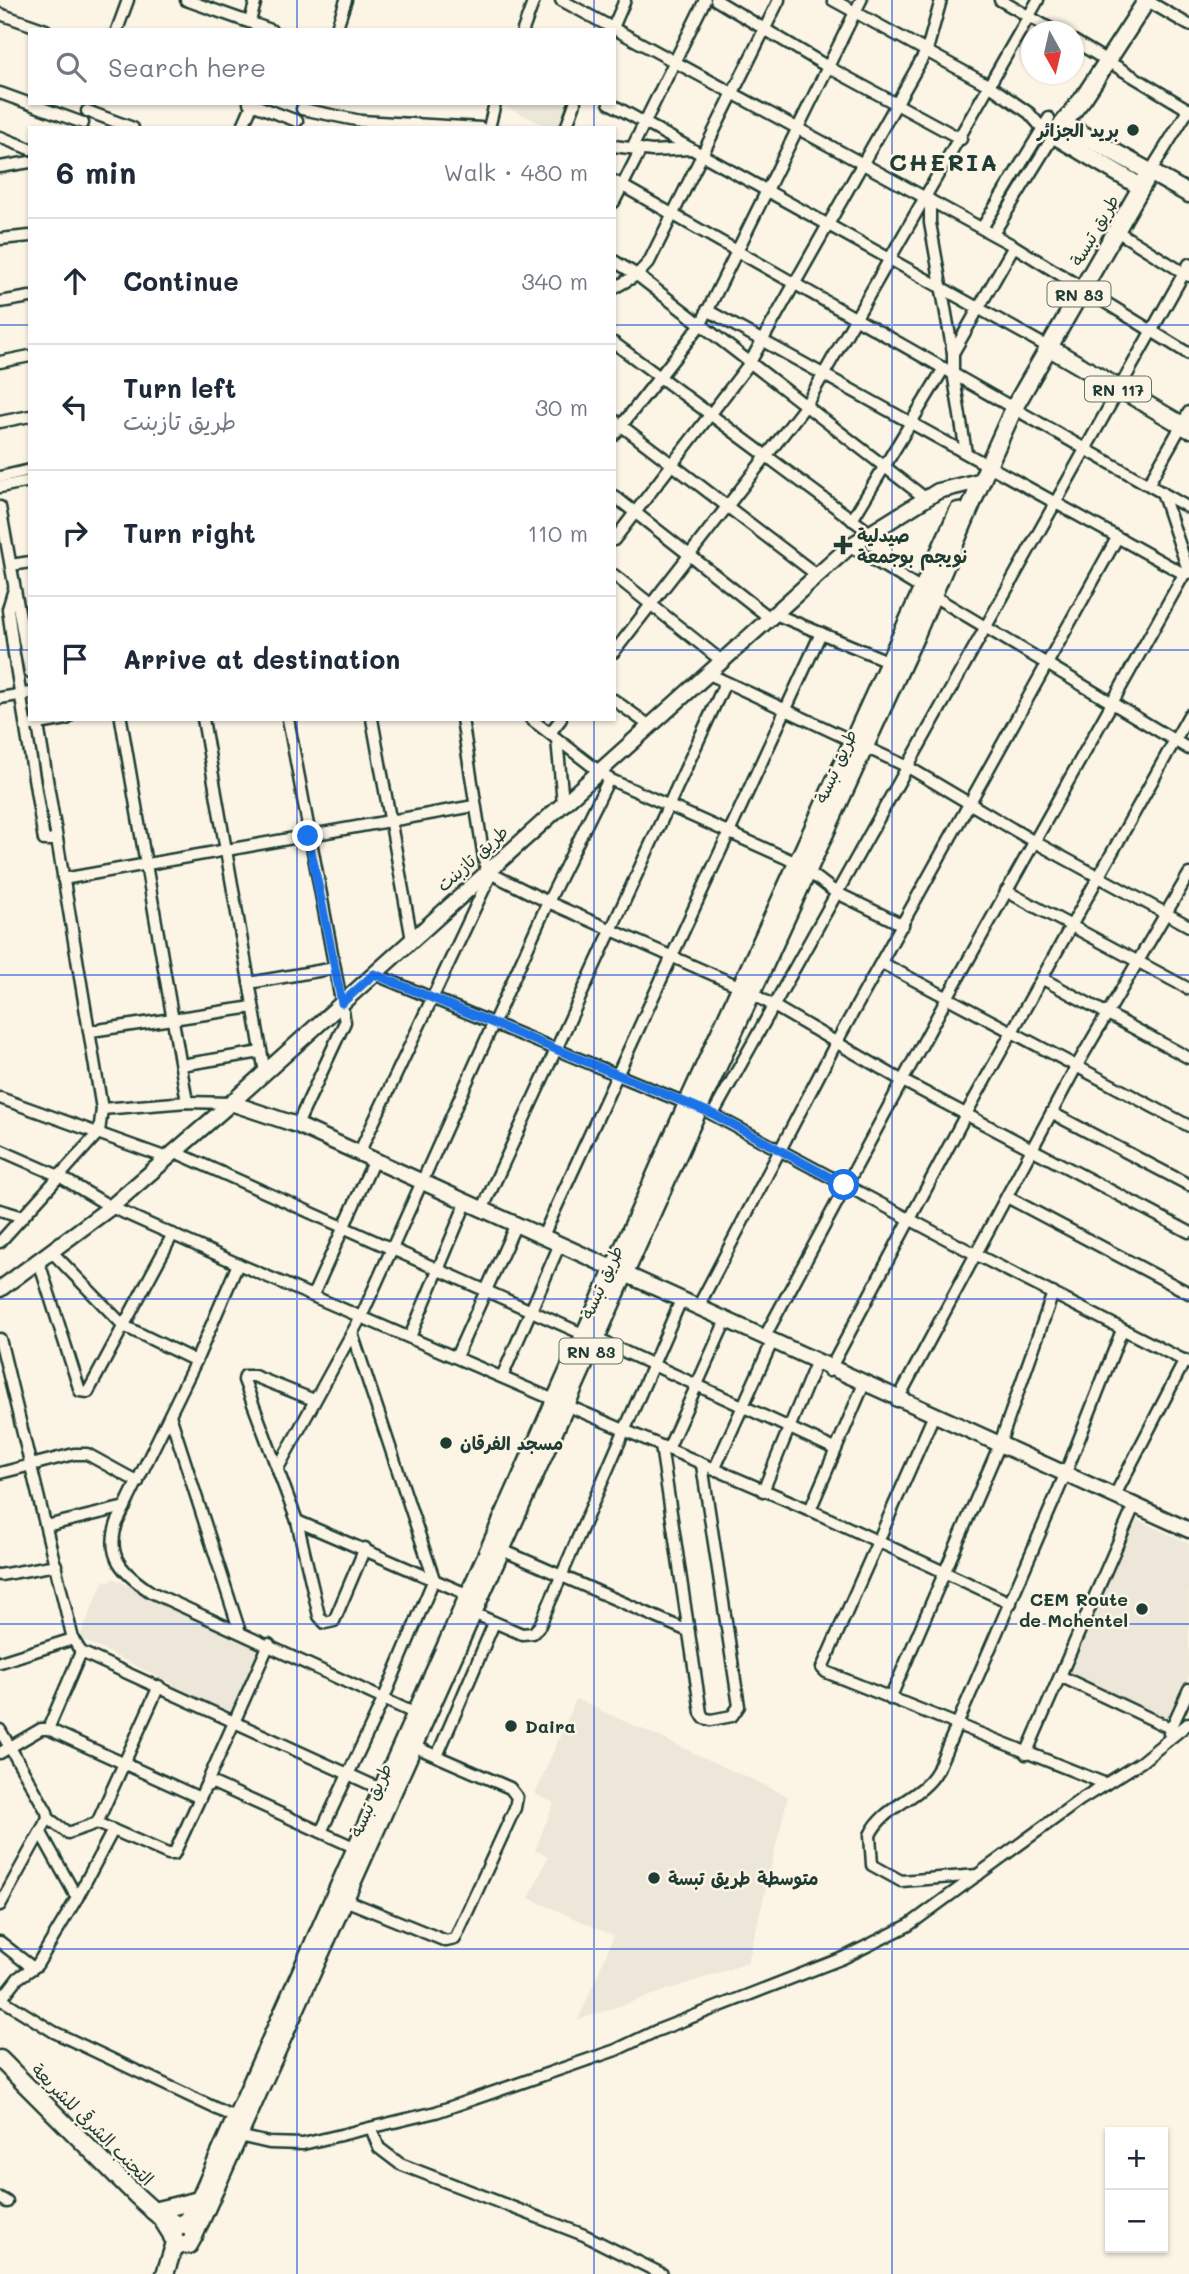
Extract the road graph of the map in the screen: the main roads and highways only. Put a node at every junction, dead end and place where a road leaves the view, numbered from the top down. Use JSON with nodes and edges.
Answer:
{"nodes":[{"id":1,"x":1147,"y":0,"type":"edge"},
{"id":2,"x":1052,"y":126,"type":"junction"},
{"id":3,"x":1150,"y":172,"type":"junction"},
{"id":4,"x":1141,"y":187,"type":"junction"},
{"id":5,"x":1189,"y":194,"type":"edge"},
{"id":6,"x":1048,"y":348,"type":"junction"},
{"id":7,"x":1187,"y":422,"type":"edge"},
{"id":8,"x":926,"y":594,"type":"junction"},
{"id":9,"x":859,"y":742,"type":"junction"},
{"id":10,"x":560,"y":1403,"type":"junction"},
{"id":11,"x":410,"y":1744,"type":"junction"},
{"id":12,"x":281,"y":2029,"type":"junction"},
{"id":13,"x":0,"y":2059,"type":"edge"},
{"id":14,"x":251,"y":2096,"type":"junction"},
{"id":15,"x":200,"y":2200,"type":"junction"},
{"id":16,"x":156,"y":2213,"type":"junction"},
{"id":17,"x":182,"y":2235,"type":"junction"},
{"id":18,"x":165,"y":2274,"type":"edge"},
{"id":19,"x":177,"y":2274,"type":"edge"}],
"edges":[{"from":1,"to":2,"type":"main road"},
{"from":2,"to":3,"type":"main road"},
{"from":2,"to":4,"type":"main road"},
{"from":3,"to":4,"type":"main road","name":"طريق تبسة","number":"RN 83"},
{"from":3,"to":5,"type":"main road"},
{"from":4,"to":6,"type":"main road","name":"طريق تبسة","number":"RN 83"},
{"from":6,"to":7,"type":"main road","number":"RN 117"},
{"from":6,"to":8,"type":"main road","name":"طريق تبسة","number":"RN 83"},
{"from":8,"to":9,"type":"main road","name":"طريق تبسة","number":"RN 83"},
{"from":8,"to":9,"type":"main road","name":"طريق تبسة","number":"RN 83"},
{"from":9,"to":10,"type":"main road","name":"طريق تبسة","number":"RN 83"},
{"from":10,"to":11,"type":"main road","name":"طريق تبسة","number":"RN 83"},
{"from":10,"to":11,"type":"main road","name":"طريق تبسة","number":"RN 83"},
{"from":11,"to":12,"type":"main road","name":"طريق تبسة","number":"RN 83"},
{"from":11,"to":12,"type":"main road","name":"طريق تبسة","number":"RN 83"},
{"from":12,"to":14,"type":"main road","name":"طريق تبسة","number":"RN 83"},
{"from":13,"to":16,"type":"main road","name":"التجنب الشرقي للشريعة"},
{"from":14,"to":15,"type":"main road","name":"طريق تبسة","number":"RN 83"},
{"from":14,"to":17,"type":"main road","name":"طريق تبسة","number":"RN 83"},
{"from":15,"to":16,"type":"main road"},
{"from":15,"to":17,"type":"main road","name":"طريق تبسة","number":"RN 83"},
{"from":16,"to":17,"type":"main road","name":"التجنب الشرقي للشريعة"},
{"from":17,"to":18,"type":"main road","name":"طريق تبسة","number":"RN 83"},
{"from":17,"to":19,"type":"main road","name":"طريق تبسة","number":"RN 83"}]}
